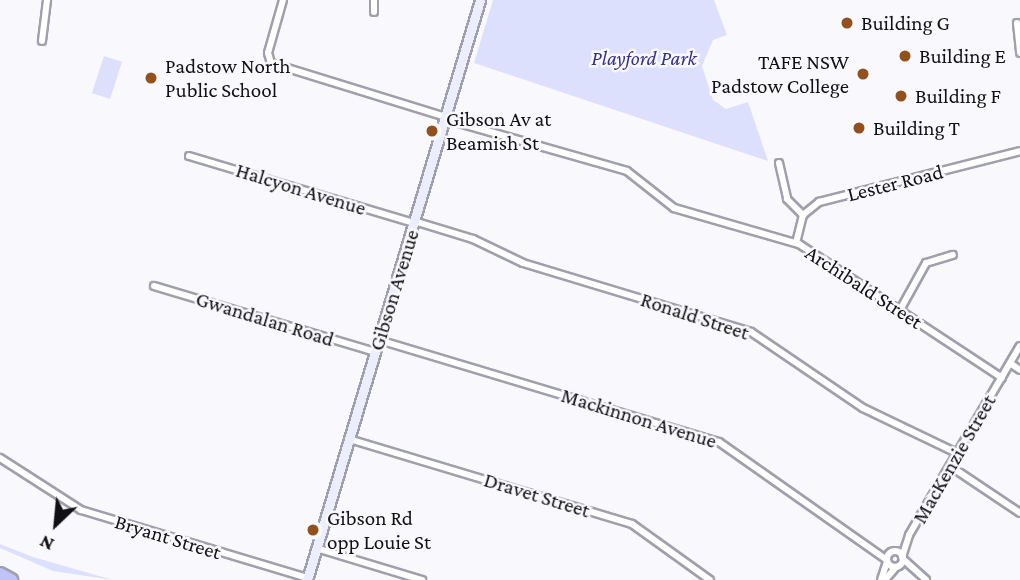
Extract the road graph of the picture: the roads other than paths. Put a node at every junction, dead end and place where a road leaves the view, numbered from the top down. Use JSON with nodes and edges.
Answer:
{"nodes":[{"id":1,"x":47,"y":0,"type":"edge"},
{"id":2,"x":283,"y":0,"type":"edge"},
{"id":3,"x":374,"y":0,"type":"edge"},
{"id":4,"x":480,"y":0,"type":"edge"},
{"id":5,"x":374,"y":12,"type":"dead end"},
{"id":6,"x":1017,"y":23,"type":"dead end"},
{"id":7,"x":42,"y":41,"type":"dead end"},
{"id":8,"x":1020,"y":53,"type":"edge"},
{"id":9,"x":445,"y":118,"type":"junction"},
{"id":10,"x":1020,"y":152,"type":"edge"},
{"id":11,"x":189,"y":156,"type":"dead end"},
{"id":12,"x":779,"y":163,"type":"dead end"},
{"id":13,"x":803,"y":215,"type":"junction"},
{"id":14,"x":414,"y":222,"type":"junction"},
{"id":15,"x":796,"y":243,"type":"junction"},
{"id":16,"x":953,"y":255,"type":"dead end"},
{"id":17,"x":154,"y":286,"type":"dead end"},
{"id":18,"x":900,"y":310,"type":"junction"},
{"id":19,"x":379,"y":340,"type":"junction"},
{"id":20,"x":1020,"y":346,"type":"edge"},
{"id":21,"x":376,"y":352,"type":"junction"},
{"id":22,"x":1010,"y":363,"type":"junction"},
{"id":23,"x":1020,"y":370,"type":"edge"},
{"id":24,"x":1002,"y":377,"type":"junction"},
{"id":25,"x":349,"y":439,"type":"junction"},
{"id":26,"x":957,"y":453,"type":"junction"},
{"id":27,"x":0,"y":458,"type":"edge"},
{"id":28,"x":950,"y":466,"type":"junction"},
{"id":29,"x":1020,"y":513,"type":"edge"},
{"id":30,"x":909,"y":535,"type":"junction"},
{"id":31,"x":875,"y":547,"type":"junction"},
{"id":32,"x":316,"y":548,"type":"junction"},
{"id":33,"x":892,"y":552,"type":"junction"},
{"id":34,"x":903,"y":558,"type":"junction"},
{"id":35,"x":887,"y":561,"type":"junction"},
{"id":36,"x":897,"y":567,"type":"junction"},
{"id":37,"x":916,"y":573,"type":"junction"},
{"id":38,"x":0,"y":576,"type":"edge"},
{"id":39,"x":307,"y":579,"type":"edge"},
{"id":40,"x":9,"y":580,"type":"edge"},
{"id":41,"x":422,"y":580,"type":"edge"},
{"id":42,"x":710,"y":580,"type":"edge"},
{"id":43,"x":883,"y":580,"type":"edge"},
{"id":44,"x":926,"y":580,"type":"edge"}],
"edges":[{"from":1,"to":7,"type":"street"},
{"from":2,"to":9,"type":"street","name":"Archibald Street"},
{"from":3,"to":5,"type":"street"},
{"from":4,"to":9,"type":"main road","name":"Gibson Avenue"},
{"from":6,"to":8,"type":"street"},
{"from":9,"to":14,"type":"main road","name":"Gibson Avenue"},
{"from":9,"to":15,"type":"street","name":"Archibald Street"},
{"from":10,"to":13,"type":"street","name":"Lester Road"},
{"from":11,"to":14,"type":"street","name":"Halcyon Avenue"},
{"from":12,"to":13,"type":"street"},
{"from":13,"to":15,"type":"street"},
{"from":14,"to":19,"type":"main road","name":"Gibson Avenue"},
{"from":14,"to":26,"type":"street","name":"Ronald Street"},
{"from":15,"to":18,"type":"street","name":"Archibald Street"},
{"from":16,"to":18,"type":"street"},
{"from":17,"to":21,"type":"street","name":"Gwandalan Road"},
{"from":18,"to":24,"type":"street","name":"Archibald Street"},
{"from":19,"to":21,"type":"main road","name":"Gibson Avenue"},
{"from":19,"to":31,"type":"street","name":"Mackinnon Avenue"},
{"from":20,"to":22,"type":"street","name":"MacKenzie Street"},
{"from":21,"to":25,"type":"main road","name":"Gibson Avenue"},
{"from":22,"to":23,"type":"street"},
{"from":22,"to":24,"type":"street","name":"MacKenzie Street"},
{"from":24,"to":26,"type":"street","name":"MacKenzie Street"},
{"from":25,"to":32,"type":"main road","name":"Gibson Avenue"},
{"from":25,"to":42,"type":"street","name":"Dravet Street"},
{"from":26,"to":28,"type":"street","name":"MacKenzie Street"},
{"from":27,"to":39,"type":"street","name":"Bryant Street"},
{"from":28,"to":29,"type":"street"},
{"from":28,"to":30,"type":"street","name":"MacKenzie Street"},
{"from":30,"to":33,"type":"street","name":"MacKenzie Street"},
{"from":30,"to":34,"type":"street","name":"MacKenzie Street"},
{"from":31,"to":33,"type":"street","name":"Mackinnon Avenue"},
{"from":31,"to":35,"type":"street","name":"Mackinnon Avenue"},
{"from":32,"to":39,"type":"main road","name":"Gibson Avenue"},
{"from":32,"to":41,"type":"street"},
{"from":33,"to":34,"type":"street","name":"Mackinnon Avenue"},
{"from":33,"to":35,"type":"street","name":"MacKenzie Street"},
{"from":34,"to":36,"type":"street","name":"MacKenzie Street"},
{"from":34,"to":37,"type":"street","name":"Mackinnon Avenue"},
{"from":35,"to":36,"type":"street","name":"Mackinnon Avenue"},
{"from":35,"to":43,"type":"street"},
{"from":36,"to":37,"type":"street","name":"Mackinnon Avenue"},
{"from":36,"to":43,"type":"street"},
{"from":37,"to":44,"type":"street"},
{"from":38,"to":40,"type":"highway"}]}
